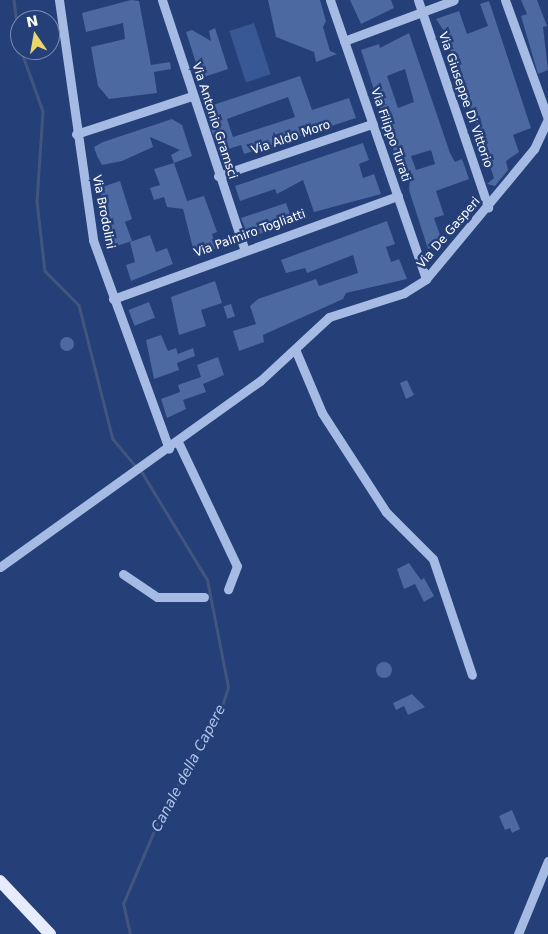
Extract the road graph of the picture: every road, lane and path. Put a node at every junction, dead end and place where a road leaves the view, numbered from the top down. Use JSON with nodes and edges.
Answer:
{"nodes":[{"id":1,"x":59,"y":0,"type":"edge"},
{"id":2,"x":162,"y":0,"type":"edge"},
{"id":3,"x":330,"y":0,"type":"edge"},
{"id":4,"x":418,"y":0,"type":"edge"},
{"id":5,"x":454,"y":0,"type":"edge"},
{"id":6,"x":505,"y":0,"type":"edge"},
{"id":7,"x":422,"y":12,"type":"junction"},
{"id":8,"x":344,"y":41,"type":"junction"},
{"id":9,"x":192,"y":96,"type":"junction"},
{"id":10,"x":548,"y":119,"type":"edge"},
{"id":11,"x":372,"y":124,"type":"junction"},
{"id":12,"x":76,"y":134,"type":"junction"},
{"id":13,"x":218,"y":176,"type":"junction"},
{"id":14,"x":398,"y":196,"type":"junction"},
{"id":15,"x":488,"y":207,"type":"junction"},
{"id":16,"x":244,"y":248,"type":"junction"},
{"id":17,"x":426,"y":279,"type":"junction"},
{"id":18,"x":113,"y":299,"type":"junction"},
{"id":19,"x":295,"y":349,"type":"junction"},
{"id":20,"x":178,"y":442,"type":"junction"},
{"id":21,"x":168,"y":449,"type":"junction"},
{"id":22,"x":0,"y":567,"type":"edge"},
{"id":23,"x":123,"y":574,"type":"dead end"},
{"id":24,"x":228,"y":590,"type":"dead end"},
{"id":25,"x":204,"y":598,"type":"dead end"},
{"id":26,"x":472,"y":676,"type":"dead end"},
{"id":27,"x":548,"y":861,"type":"edge"},
{"id":28,"x":0,"y":881,"type":"edge"},
{"id":29,"x":50,"y":934,"type":"edge"},
{"id":30,"x":518,"y":934,"type":"edge"}],
"edges":[{"from":1,"to":12,"type":"street","name":"Via Brodolini"},
{"from":2,"to":9,"type":"street","name":"Via Antonio Gramsci"},
{"from":3,"to":8,"type":"street","name":"Via Filippo Turati"},
{"from":4,"to":7,"type":"street","name":"Via Giuseppe Di Vittorio"},
{"from":5,"to":7,"type":"street"},
{"from":6,"to":10,"type":"street"},
{"from":7,"to":8,"type":"street"},
{"from":7,"to":15,"type":"street","name":"Via Giuseppe Di Vittorio"},
{"from":8,"to":11,"type":"street","name":"Via Filippo Turati"},
{"from":9,"to":12,"type":"street"},
{"from":9,"to":13,"type":"street","name":"Via Antonio Gramsci"},
{"from":10,"to":15,"type":"street","name":"Via De Gasperi"},
{"from":11,"to":13,"type":"street","name":"Via Aldo Moro"},
{"from":11,"to":14,"type":"street","name":"Via Filippo Turati"},
{"from":12,"to":18,"type":"street","name":"Via Brodolini"},
{"from":13,"to":16,"type":"street","name":"Via Antonio Gramsci"},
{"from":14,"to":16,"type":"street","name":"Via Palmiro Togliatti"},
{"from":14,"to":17,"type":"street","name":"Via Filippo Turati"},
{"from":15,"to":17,"type":"street","name":"Via De Gasperi"},
{"from":16,"to":18,"type":"street","name":"Via Palmiro Togliatti"},
{"from":17,"to":19,"type":"street","name":"Via De Gasperi"},
{"from":18,"to":21,"type":"street","name":"Via Brodolini"},
{"from":19,"to":20,"type":"street","name":"Via De Gasperi"},
{"from":19,"to":26,"type":"street"},
{"from":20,"to":21,"type":"street","name":"Via De Gasperi"},
{"from":20,"to":24,"type":"street"},
{"from":21,"to":22,"type":"street","name":"Via De Gasperi"},
{"from":23,"to":25,"type":"street"},
{"from":27,"to":30,"type":"street"},
{"from":28,"to":29,"type":"main road"}]}
